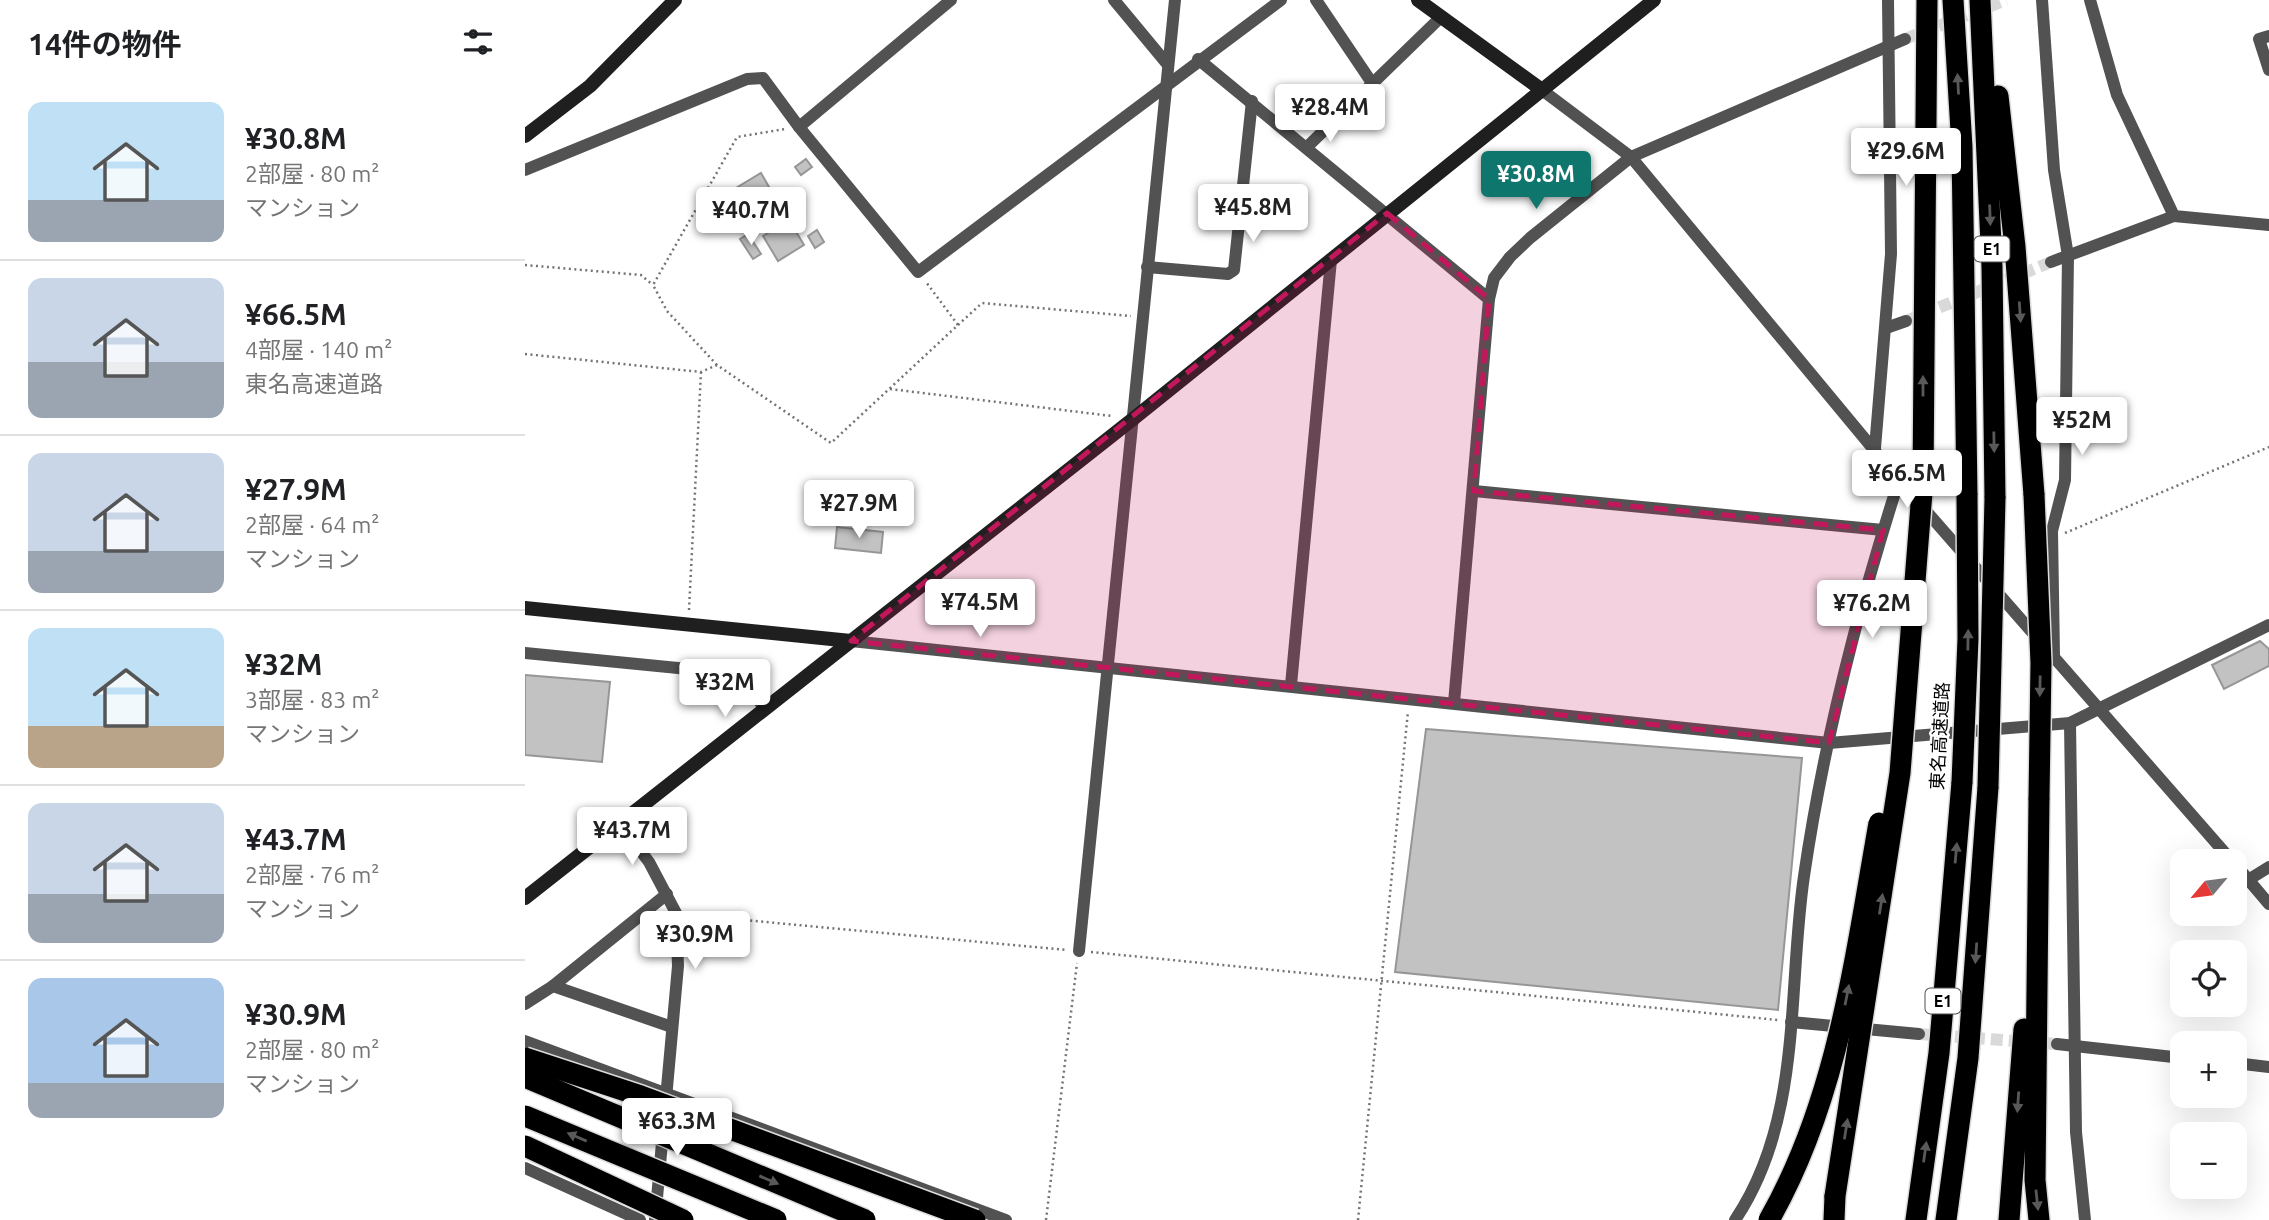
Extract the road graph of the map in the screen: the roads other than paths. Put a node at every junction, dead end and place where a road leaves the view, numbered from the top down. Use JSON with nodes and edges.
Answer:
{"nodes":[{"id":1,"x":675,"y":0,"type":"edge"},
{"id":2,"x":951,"y":0,"type":"edge"},
{"id":3,"x":1114,"y":0,"type":"edge"},
{"id":4,"x":1174,"y":0,"type":"edge"},
{"id":5,"x":1281,"y":0,"type":"edge"},
{"id":6,"x":1315,"y":0,"type":"edge"},
{"id":7,"x":1418,"y":0,"type":"edge"},
{"id":8,"x":1654,"y":0,"type":"edge"},
{"id":9,"x":1888,"y":0,"type":"edge"},
{"id":10,"x":1927,"y":0,"type":"edge"},
{"id":11,"x":1953,"y":0,"type":"edge"},
{"id":12,"x":1980,"y":0,"type":"edge"},
{"id":13,"x":1987,"y":0,"type":"edge"},
{"id":14,"x":2042,"y":0,"type":"edge"},
{"id":15,"x":2090,"y":0,"type":"edge"},
{"id":16,"x":1441,"y":17,"type":"junction"},
{"id":17,"x":2269,"y":36,"type":"edge"},
{"id":18,"x":1905,"y":39,"type":"tunnel mouth"},
{"id":19,"x":1890,"y":46,"type":"junction"},
{"id":20,"x":1198,"y":59,"type":"junction"},
{"id":21,"x":1168,"y":65,"type":"junction"},
{"id":22,"x":2269,"y":70,"type":"edge"},
{"id":23,"x":1372,"y":83,"type":"junction"},
{"id":24,"x":1165,"y":86,"type":"junction"},
{"id":25,"x":1542,"y":90,"type":"junction"},
{"id":26,"x":1252,"y":101,"type":"junction"},
{"id":27,"x":799,"y":127,"type":"junction"},
{"id":28,"x":525,"y":136,"type":"edge"},
{"id":29,"x":1307,"y":147,"type":"junction"},
{"id":30,"x":1631,"y":157,"type":"junction"},
{"id":31,"x":525,"y":170,"type":"edge"},
{"id":32,"x":1387,"y":213,"type":"junction"},
{"id":33,"x":2173,"y":216,"type":"junction"},
{"id":34,"x":2269,"y":225,"type":"edge"},
{"id":35,"x":2068,"y":256,"type":"junction"},
{"id":36,"x":1331,"y":260,"type":"junction"},
{"id":37,"x":2051,"y":262,"type":"tunnel mouth"},
{"id":38,"x":1147,"y":267,"type":"junction"},
{"id":39,"x":1489,"y":299,"type":"junction"},
{"id":40,"x":1906,"y":321,"type":"tunnel mouth"},
{"id":41,"x":1886,"y":328,"type":"junction"},
{"id":42,"x":1133,"y":419,"type":"junction"},
{"id":43,"x":1875,"y":448,"type":"junction"},
{"id":44,"x":1899,"y":480,"type":"junction"},
{"id":45,"x":1474,"y":491,"type":"junction"},
{"id":46,"x":1883,"y":530,"type":"junction"},
{"id":47,"x":525,"y":608,"type":"edge"},
{"id":48,"x":2269,"y":625,"type":"edge"},
{"id":49,"x":851,"y":641,"type":"junction"},
{"id":50,"x":1911,"y":652,"type":"junction"},
{"id":51,"x":525,"y":653,"type":"edge"},
{"id":52,"x":2054,"y":656,"type":"junction"},
{"id":53,"x":1105,"y":670,"type":"junction"},
{"id":54,"x":1291,"y":685,"type":"junction"},
{"id":55,"x":1454,"y":703,"type":"junction"},
{"id":56,"x":2099,"y":708,"type":"junction"},
{"id":57,"x":765,"y":709,"type":"junction"},
{"id":58,"x":2070,"y":723,"type":"junction"},
{"id":59,"x":1829,"y":743,"type":"junction"},
{"id":60,"x":621,"y":824,"type":"junction"},
{"id":61,"x":2038,"y":838,"type":"junction"},
{"id":62,"x":2221,"y":849,"type":"edge"},
{"id":63,"x":2269,"y":867,"type":"edge"},
{"id":64,"x":2249,"y":880,"type":"joint"},
{"id":65,"x":667,"y":894,"type":"junction"},
{"id":66,"x":525,"y":898,"type":"edge"},
{"id":67,"x":2269,"y":904,"type":"edge"},
{"id":68,"x":1079,"y":951,"type":"road end"},
{"id":69,"x":553,"y":986,"type":"junction"},
{"id":70,"x":525,"y":1003,"type":"edge"},
{"id":71,"x":1791,"y":1022,"type":"junction"},
{"id":72,"x":672,"y":1027,"type":"junction"},
{"id":73,"x":1919,"y":1034,"type":"tunnel mouth"},
{"id":74,"x":525,"y":1041,"type":"edge"},
{"id":75,"x":2057,"y":1044,"type":"tunnel mouth"},
{"id":76,"x":2076,"y":1047,"type":"junction"},
{"id":77,"x":2170,"y":1057,"type":"edge"},
{"id":78,"x":525,"y":1058,"type":"edge"},
{"id":79,"x":2247,"y":1064,"type":"edge"},
{"id":80,"x":2269,"y":1067,"type":"edge"},
{"id":81,"x":525,"y":1077,"type":"edge"},
{"id":82,"x":666,"y":1094,"type":"junction"},
{"id":83,"x":525,"y":1116,"type":"edge"},
{"id":84,"x":525,"y":1146,"type":"edge"},
{"id":85,"x":525,"y":1168,"type":"edge"},
{"id":86,"x":640,"y":1220,"type":"edge"},
{"id":87,"x":655,"y":1220,"type":"edge"},
{"id":88,"x":683,"y":1220,"type":"edge"},
{"id":89,"x":776,"y":1220,"type":"edge"},
{"id":90,"x":865,"y":1220,"type":"edge"},
{"id":91,"x":975,"y":1220,"type":"edge"},
{"id":92,"x":1006,"y":1220,"type":"edge"},
{"id":93,"x":1735,"y":1220,"type":"edge"},
{"id":94,"x":1769,"y":1220,"type":"edge"},
{"id":95,"x":1834,"y":1220,"type":"edge"},
{"id":96,"x":1916,"y":1220,"type":"edge"},
{"id":97,"x":1946,"y":1220,"type":"edge"},
{"id":98,"x":2009,"y":1220,"type":"edge"},
{"id":99,"x":2039,"y":1220,"type":"edge"},
{"id":100,"x":2085,"y":1220,"type":"edge"}],
"edges":[{"from":1,"to":28,"type":"street"},
{"from":2,"to":27,"type":"street"},
{"from":3,"to":21,"type":"street"},
{"from":4,"to":21,"type":"street"},
{"from":5,"to":20,"type":"street"},
{"from":6,"to":23,"type":"street"},
{"from":7,"to":16,"type":"street"},
{"from":8,"to":25,"type":"street"},
{"from":9,"to":19,"type":"street"},
{"from":50,"to":10,"type":"highway","one_way":true,"bridge":true},
{"from":96,"to":11,"type":"highway","name":"東名高速道路","number":"E1","one_way":true,"bridge":true},
{"from":12,"to":97,"type":"highway","number":"E1","one_way":true,"bridge":true},
{"from":13,"to":61,"type":"highway","one_way":true,"bridge":true},
{"from":14,"to":35,"type":"street"},
{"from":15,"to":33,"type":"street"},
{"from":16,"to":23,"type":"street"},
{"from":16,"to":25,"type":"street"},
{"from":17,"to":22,"type":"street"},
{"from":18,"to":19,"type":"street"},
{"from":19,"to":30,"type":"street"},
{"from":19,"to":41,"type":"street"},
{"from":20,"to":24,"type":"street"},
{"from":20,"to":26,"type":"street"},
{"from":21,"to":24,"type":"street"},
{"from":23,"to":29,"type":"street"},
{"from":24,"to":27,"type":"street"},
{"from":24,"to":38,"type":"street"},
{"from":25,"to":30,"type":"street"},
{"from":25,"to":32,"type":"street"},
{"from":26,"to":29,"type":"street"},
{"from":26,"to":38,"type":"street"},
{"from":27,"to":31,"type":"street"},
{"from":29,"to":32,"type":"street"},
{"from":30,"to":39,"type":"street"},
{"from":30,"to":43,"type":"street"},
{"from":32,"to":36,"type":"street"},
{"from":32,"to":39,"type":"street"},
{"from":33,"to":34,"type":"street"},
{"from":33,"to":35,"type":"street"},
{"from":35,"to":37,"type":"street"},
{"from":35,"to":52,"type":"street"},
{"from":36,"to":42,"type":"street"},
{"from":36,"to":54,"type":"street"},
{"from":38,"to":42,"type":"street"},
{"from":39,"to":45,"type":"street"},
{"from":40,"to":41,"type":"street"},
{"from":41,"to":43,"type":"street"},
{"from":42,"to":49,"type":"street"},
{"from":42,"to":53,"type":"street"},
{"from":43,"to":44,"type":"street"},
{"from":44,"to":46,"type":"street"},
{"from":44,"to":52,"type":"street"},
{"from":45,"to":46,"type":"street"},
{"from":45,"to":55,"type":"street"},
{"from":46,"to":59,"type":"street"},
{"from":47,"to":49,"type":"street"},
{"from":48,"to":56,"type":"street"},
{"from":49,"to":53,"type":"street"},
{"from":49,"to":57,"type":"street"},
{"from":94,"to":50,"type":"highway","one_way":true,"bridge":true},
{"from":95,"to":50,"type":"highway","one_way":true,"bridge":true},
{"from":51,"to":57,"type":"street"},
{"from":52,"to":56,"type":"street"},
{"from":53,"to":54,"type":"street"},
{"from":53,"to":68,"type":"street"},
{"from":54,"to":55,"type":"street"},
{"from":55,"to":59,"type":"street"},
{"from":56,"to":58,"type":"street"},
{"from":56,"to":62,"type":"street"},
{"from":57,"to":60,"type":"street"},
{"from":58,"to":59,"type":"street"},
{"from":58,"to":76,"type":"street"},
{"from":59,"to":71,"type":"street"},
{"from":60,"to":65,"type":"street"},
{"from":60,"to":66,"type":"street"},
{"from":61,"to":98,"type":"highway","one_way":true},
{"from":61,"to":99,"type":"highway","one_way":true},
{"from":63,"to":64,"type":"street"},
{"from":64,"to":67,"type":"street"},
{"from":65,"to":69,"type":"street"},
{"from":65,"to":72,"type":"street"},
{"from":69,"to":70,"type":"street"},
{"from":69,"to":72,"type":"street"},
{"from":71,"to":73,"type":"street"},
{"from":71,"to":93,"type":"street"},
{"from":72,"to":82,"type":"street"},
{"from":74,"to":82,"type":"street"},
{"from":75,"to":76,"type":"street"},
{"from":76,"to":77,"type":"street"},
{"from":76,"to":100,"type":"street"},
{"from":78,"to":91,"type":"highway","bridge":true},
{"from":79,"to":80,"type":"street"},
{"from":81,"to":90,"type":"highway","one_way":true,"bridge":true},
{"from":82,"to":87,"type":"street"},
{"from":82,"to":92,"type":"street"},
{"from":89,"to":83,"type":"highway","one_way":true,"bridge":true},
{"from":84,"to":88,"type":"highway","bridge":true},
{"from":85,"to":86,"type":"street"}]}
